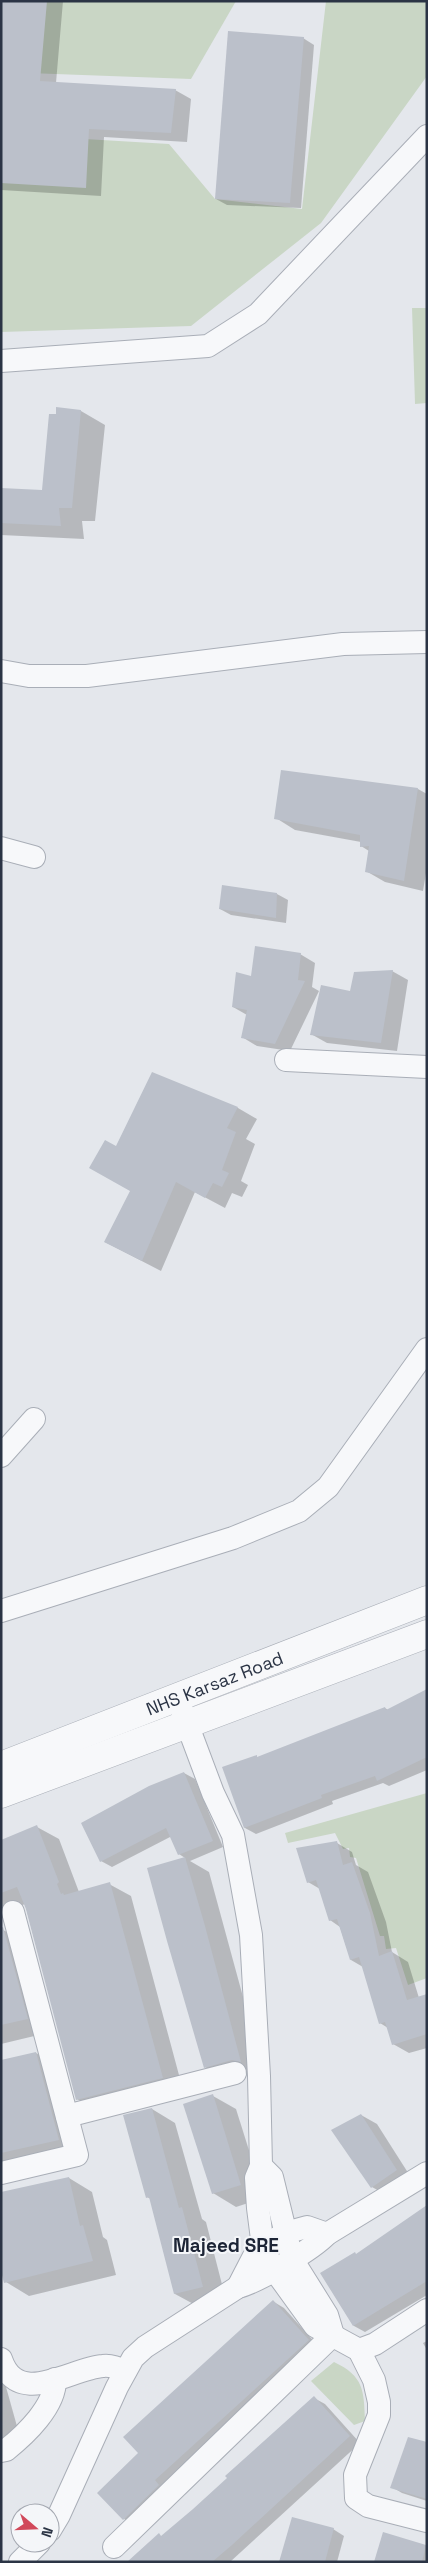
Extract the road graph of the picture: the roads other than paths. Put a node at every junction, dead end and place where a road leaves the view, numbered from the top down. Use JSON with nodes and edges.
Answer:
{"nodes":[{"id":1,"x":427,"y":136,"type":"edge"},
{"id":2,"x":1,"y":361,"type":"edge"},
{"id":3,"x":427,"y":642,"type":"edge"},
{"id":4,"x":1,"y":671,"type":"edge"},
{"id":5,"x":1,"y":848,"type":"edge"},
{"id":6,"x":34,"y":857,"type":"dead end"},
{"id":7,"x":286,"y":1060,"type":"dead end"},
{"id":8,"x":427,"y":1067,"type":"edge"},
{"id":9,"x":427,"y":1349,"type":"edge"},
{"id":10,"x":34,"y":1419,"type":"dead end"},
{"id":11,"x":1,"y":1456,"type":"edge"},
{"id":12,"x":427,"y":1600,"type":"edge"},
{"id":13,"x":1,"y":1611,"type":"edge"},
{"id":14,"x":427,"y":1634,"type":"edge"},
{"id":15,"x":177,"y":1696,"type":"junction"},
{"id":16,"x":187,"y":1723,"type":"junction"},
{"id":17,"x":1,"y":1766,"type":"edge"},
{"id":18,"x":1,"y":1794,"type":"edge"},
{"id":19,"x":13,"y":1912,"type":"dead end"},
{"id":20,"x":234,"y":2073,"type":"dead end"},
{"id":21,"x":67,"y":2116,"type":"junction"},
{"id":22,"x":262,"y":2166,"type":"junction"},
{"id":23,"x":1,"y":2173,"type":"edge"},
{"id":24,"x":427,"y":2173,"type":"edge"},
{"id":25,"x":285,"y":2233,"type":"junction"},
{"id":26,"x":328,"y":2234,"type":"junction"},
{"id":27,"x":263,"y":2247,"type":"junction"},
{"id":28,"x":282,"y":2264,"type":"junction"},
{"id":29,"x":238,"y":2286,"type":"junction"},
{"id":30,"x":427,"y":2310,"type":"edge"},
{"id":31,"x":333,"y":2335,"type":"junction"},
{"id":32,"x":359,"y":2350,"type":"junction"},
{"id":33,"x":1,"y":2359,"type":"edge"},
{"id":34,"x":125,"y":2371,"type":"junction"},
{"id":35,"x":55,"y":2379,"type":"junction"},
{"id":36,"x":1,"y":2452,"type":"edge"},
{"id":37,"x":60,"y":2509,"type":"edge"},
{"id":38,"x":427,"y":2521,"type":"edge"},
{"id":39,"x":114,"y":2547,"type":"dead end"},
{"id":40,"x":29,"y":2553,"type":"edge"},
{"id":41,"x":20,"y":2562,"type":"edge"}],
"edges":[{"from":1,"to":2,"type":"street"},
{"from":3,"to":4,"type":"street"},
{"from":5,"to":6,"type":"street"},
{"from":7,"to":8,"type":"street"},
{"from":9,"to":13,"type":"street"},
{"from":10,"to":11,"type":"street"},
{"from":12,"to":15,"type":"street","name":"NHS Karsaz Road"},
{"from":14,"to":16,"type":"street"},
{"from":15,"to":16,"type":"street"},
{"from":15,"to":17,"type":"street","name":"NHS Karsaz Road"},
{"from":16,"to":18,"type":"street"},
{"from":16,"to":22,"type":"street"},
{"from":19,"to":21,"type":"street"},
{"from":20,"to":21,"type":"street"},
{"from":21,"to":23,"type":"street"},
{"from":22,"to":25,"type":"street"},
{"from":22,"to":27,"type":"street"},
{"from":24,"to":26,"type":"street"},
{"from":25,"to":26,"type":"street"},
{"from":25,"to":27,"type":"street"},
{"from":25,"to":28,"type":"street"},
{"from":26,"to":28,"type":"street"},
{"from":27,"to":28,"type":"street"},
{"from":27,"to":29,"type":"street"},
{"from":28,"to":29,"type":"street"},
{"from":28,"to":31,"type":"street"},
{"from":29,"to":34,"type":"street"},
{"from":30,"to":32,"type":"street"},
{"from":31,"to":32,"type":"street"},
{"from":31,"to":39,"type":"street"},
{"from":32,"to":38,"type":"street"},
{"from":33,"to":35,"type":"street"},
{"from":34,"to":35,"type":"street"},
{"from":34,"to":37,"type":"street"},
{"from":35,"to":36,"type":"street"},
{"from":40,"to":41,"type":"street"}]}
